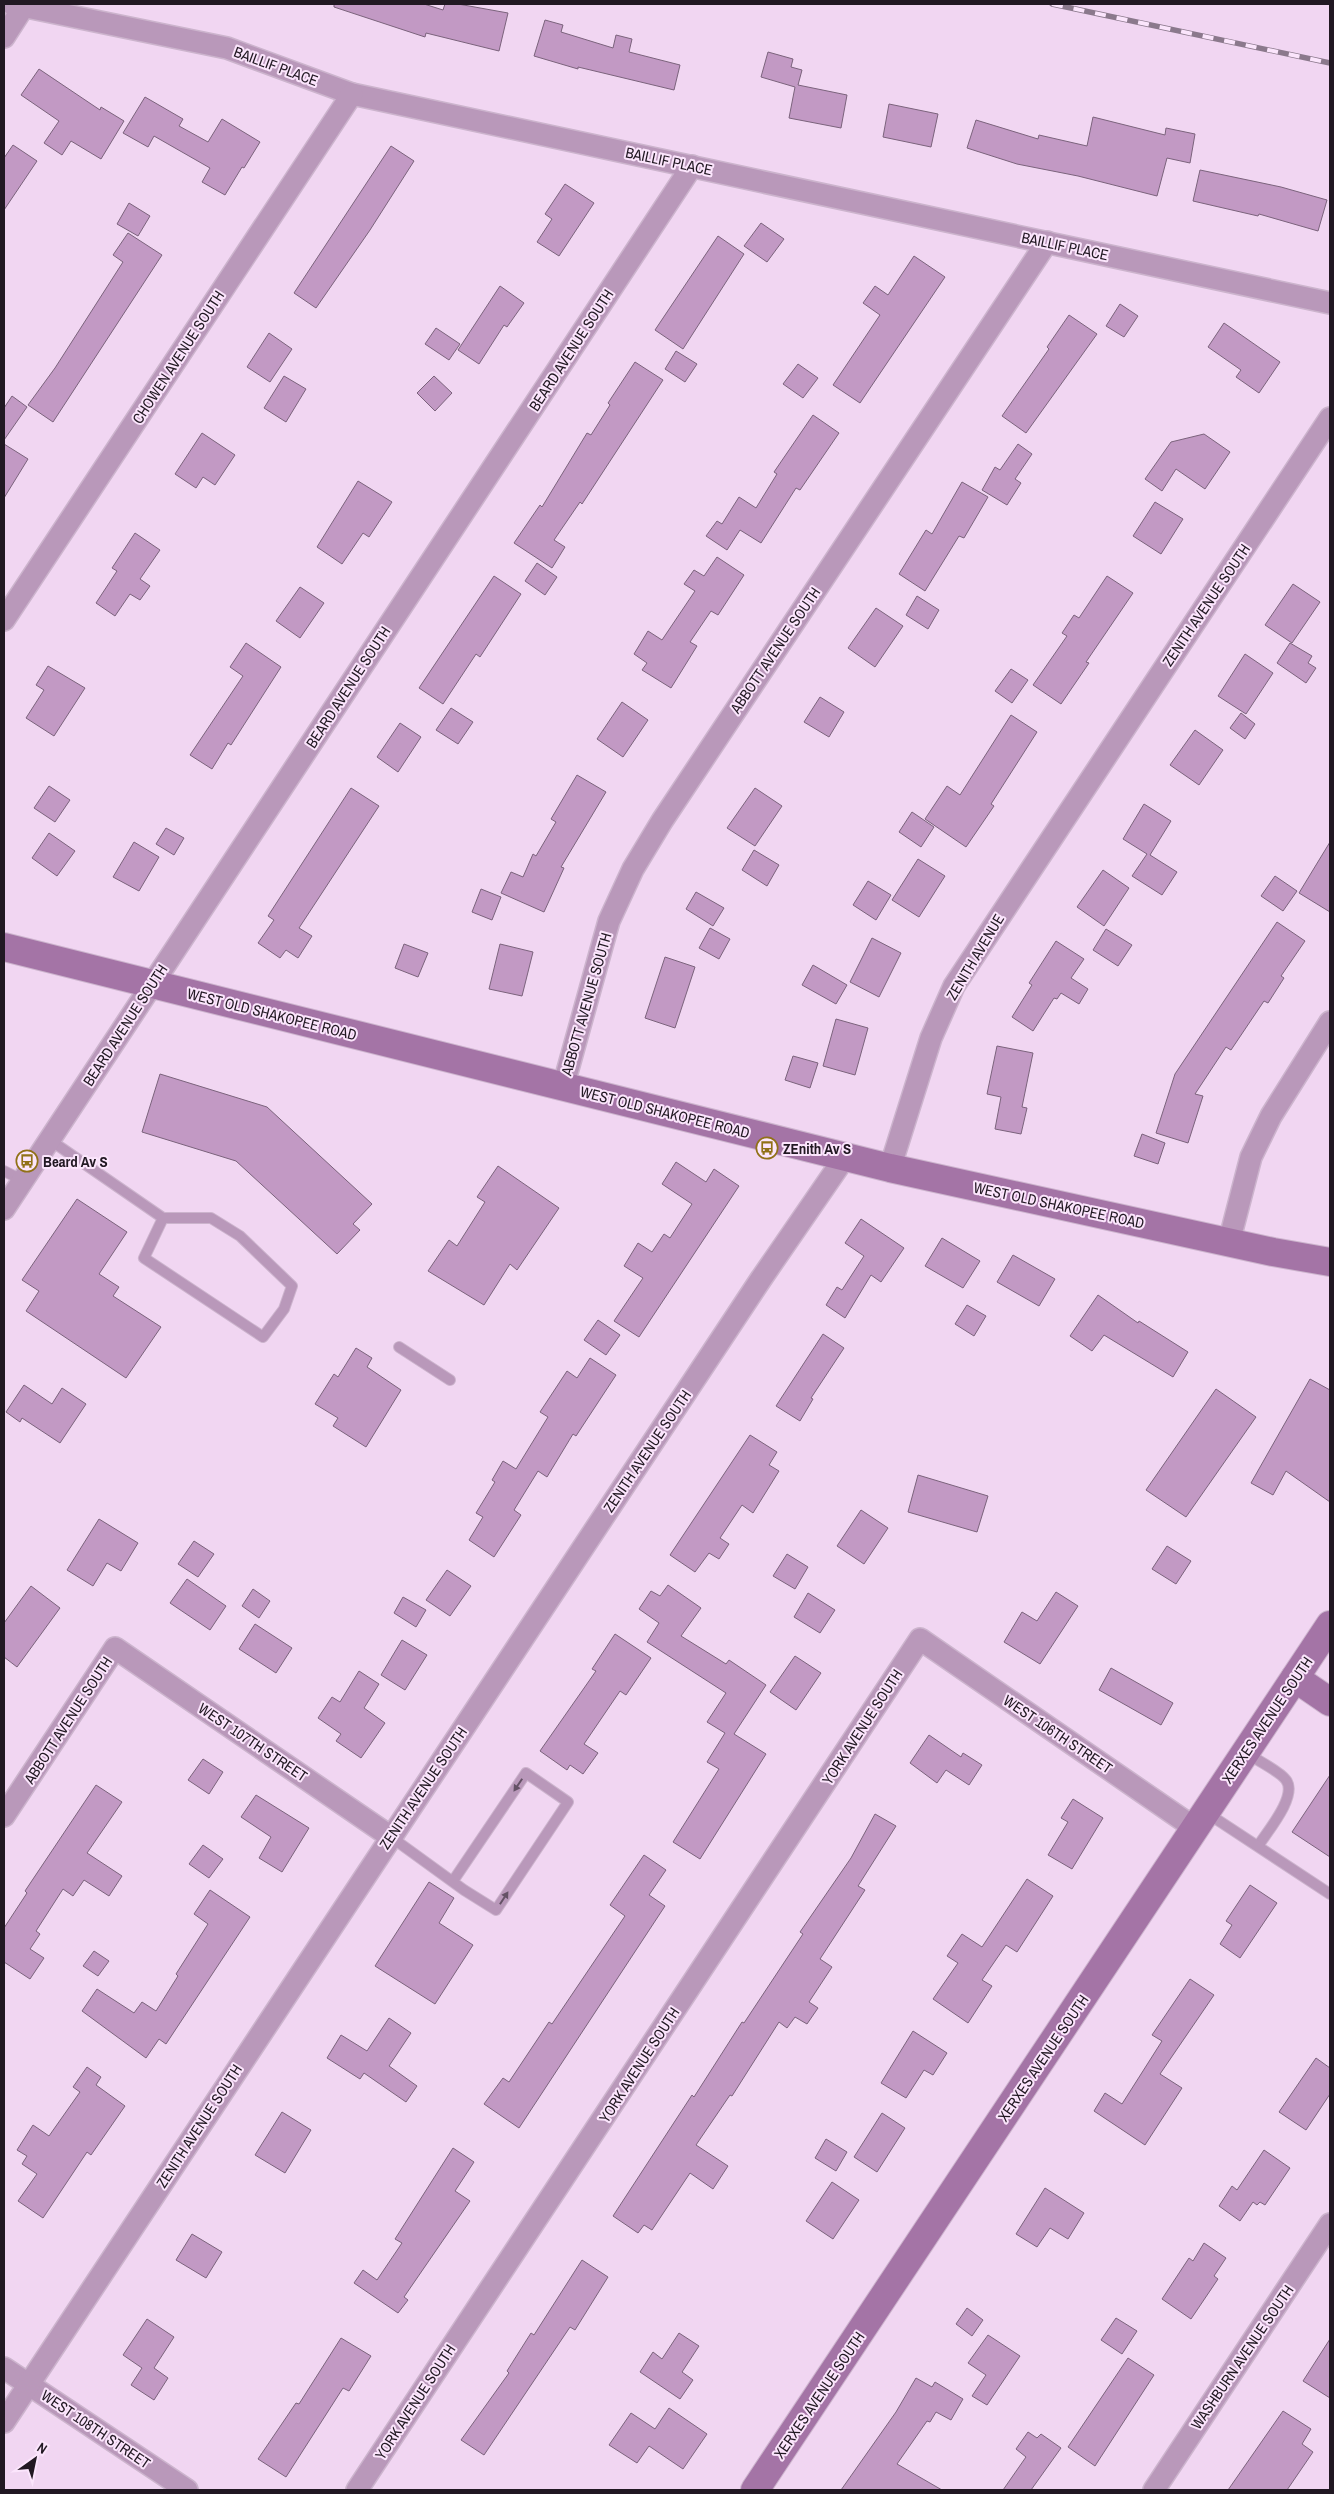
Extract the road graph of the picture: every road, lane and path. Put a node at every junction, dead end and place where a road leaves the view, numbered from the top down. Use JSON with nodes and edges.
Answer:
{"nodes":[{"id":1,"x":18,"y":5,"type":"edge"},
{"id":2,"x":4,"y":37,"type":"edge"},
{"id":3,"x":352,"y":94,"type":"junction"},
{"id":4,"x":692,"y":166,"type":"junction"},
{"id":5,"x":1047,"y":242,"type":"junction"},
{"id":6,"x":1330,"y":303,"type":"edge"},
{"id":7,"x":1330,"y":418,"type":"edge"},
{"id":8,"x":4,"y":620,"type":"edge"},
{"id":9,"x":1082,"y":791,"type":"joint"},
{"id":10,"x":4,"y":947,"type":"edge"},
{"id":11,"x":151,"y":985,"type":"junction"},
{"id":12,"x":1330,"y":1022,"type":"edge"},
{"id":13,"x":563,"y":1086,"type":"junction"},
{"id":14,"x":50,"y":1140,"type":"junction"},
{"id":15,"x":845,"y":1157,"type":"junction"},
{"id":16,"x":890,"y":1168,"type":"junction"},
{"id":17,"x":13,"y":1176,"type":"edge"},
{"id":18,"x":4,"y":1209,"type":"edge"},
{"id":19,"x":163,"y":1218,"type":"junction"},
{"id":20,"x":1229,"y":1242,"type":"junction"},
{"id":21,"x":1330,"y":1262,"type":"edge"},
{"id":22,"x":398,"y":1348,"type":"dead end"},
{"id":23,"x":450,"y":1380,"type":"dead end"},
{"id":24,"x":1330,"y":1625,"type":"edge"},
{"id":25,"x":920,"y":1639,"type":"joint"},
{"id":26,"x":115,"y":1648,"type":"joint"},
{"id":27,"x":1295,"y":1678,"type":"junction"},
{"id":28,"x":1330,"y":1702,"type":"edge"},
{"id":29,"x":1246,"y":1753,"type":"junction"},
{"id":30,"x":4,"y":1816,"type":"edge"},
{"id":31,"x":1201,"y":1820,"type":"junction"},
{"id":32,"x":391,"y":1837,"type":"junction"},
{"id":33,"x":1258,"y":1846,"type":"junction"},
{"id":34,"x":453,"y":1881,"type":"junction"},
{"id":35,"x":1330,"y":1894,"type":"edge"},
{"id":36,"x":1330,"y":2224,"type":"edge"},
{"id":37,"x":4,"y":2368,"type":"edge"},
{"id":38,"x":28,"y":2385,"type":"junction"},
{"id":39,"x":4,"y":2422,"type":"edge"},
{"id":40,"x":187,"y":2490,"type":"edge"},
{"id":41,"x":358,"y":2490,"type":"edge"},
{"id":42,"x":756,"y":2490,"type":"edge"},
{"id":43,"x":1154,"y":2490,"type":"edge"}],
"edges":[{"from":1,"to":2,"type":"street"},
{"from":1,"to":3,"type":"street","name":"BAILLIF PLACE"},
{"from":3,"to":4,"type":"street","name":"BAILLIF PLACE"},
{"from":3,"to":8,"type":"street","name":"CHOWEN AVENUE SOUTH"},
{"from":4,"to":5,"type":"street","name":"BAILLIF PLACE"},
{"from":4,"to":11,"type":"street","name":"BEARD AVENUE SOUTH"},
{"from":5,"to":6,"type":"street","name":"BAILLIF PLACE"},
{"from":5,"to":13,"type":"street","name":"ABBOTT AVENUE SOUTH"},
{"from":7,"to":9,"type":"street","name":"ZENITH AVENUE SOUTH"},
{"from":9,"to":16,"type":"street","name":"ZENITH AVENUE"},
{"from":10,"to":11,"type":"main road","name":"WEST OLD SHAKOPEE ROAD"},
{"from":11,"to":13,"type":"main road","name":"WEST OLD SHAKOPEE ROAD"},
{"from":11,"to":14,"type":"street","name":"BEARD AVENUE SOUTH"},
{"from":12,"to":20,"type":"street"},
{"from":13,"to":15,"type":"main road","name":"WEST OLD SHAKOPEE ROAD"},
{"from":14,"to":17,"type":"street","name":"BEARD AVENUE SOUTH"},
{"from":14,"to":19,"type":"lane"},
{"from":15,"to":16,"type":"main road","name":"WEST OLD SHAKOPEE ROAD"},
{"from":15,"to":32,"type":"street","name":"ZENITH AVENUE SOUTH"},
{"from":16,"to":20,"type":"main road","name":"WEST OLD SHAKOPEE ROAD"},
{"from":17,"to":18,"type":"street","name":"BEARD AVENUE SOUTH"},
{"from":19,"to":19,"type":"lane"},
{"from":20,"to":21,"type":"main road","name":"WEST OLD SHAKOPEE ROAD"},
{"from":22,"to":23,"type":"lane"},
{"from":24,"to":27,"type":"main road","name":"XERXES AVENUE SOUTH"},
{"from":25,"to":31,"type":"street","name":"WEST 106TH STREET"},
{"from":25,"to":41,"type":"street","name":"YORK AVENUE SOUTH"},
{"from":26,"to":30,"type":"street","name":"ABBOTT AVENUE SOUTH"},
{"from":26,"to":32,"type":"street","name":"WEST 107TH STREET"},
{"from":27,"to":28,"type":"main road"},
{"from":27,"to":29,"type":"main road","name":"XERXES AVENUE SOUTH"},
{"from":29,"to":31,"type":"main road","name":"XERXES AVENUE SOUTH"},
{"from":29,"to":33,"type":"lane"},
{"from":31,"to":33,"type":"lane"},
{"from":31,"to":42,"type":"main road","name":"XERXES AVENUE SOUTH"},
{"from":32,"to":34,"type":"lane"},
{"from":32,"to":38,"type":"street","name":"ZENITH AVENUE SOUTH"},
{"from":33,"to":35,"type":"lane"},
{"from":34,"to":34,"type":"lane","one_way":true},
{"from":36,"to":43,"type":"street","name":"WASHBURN AVENUE SOUTH"},
{"from":37,"to":38,"type":"street","name":"WEST 108TH STREET"},
{"from":38,"to":39,"type":"street","name":"ZENITH AVENUE SOUTH"},
{"from":38,"to":40,"type":"street","name":"WEST 108TH STREET"}]}
